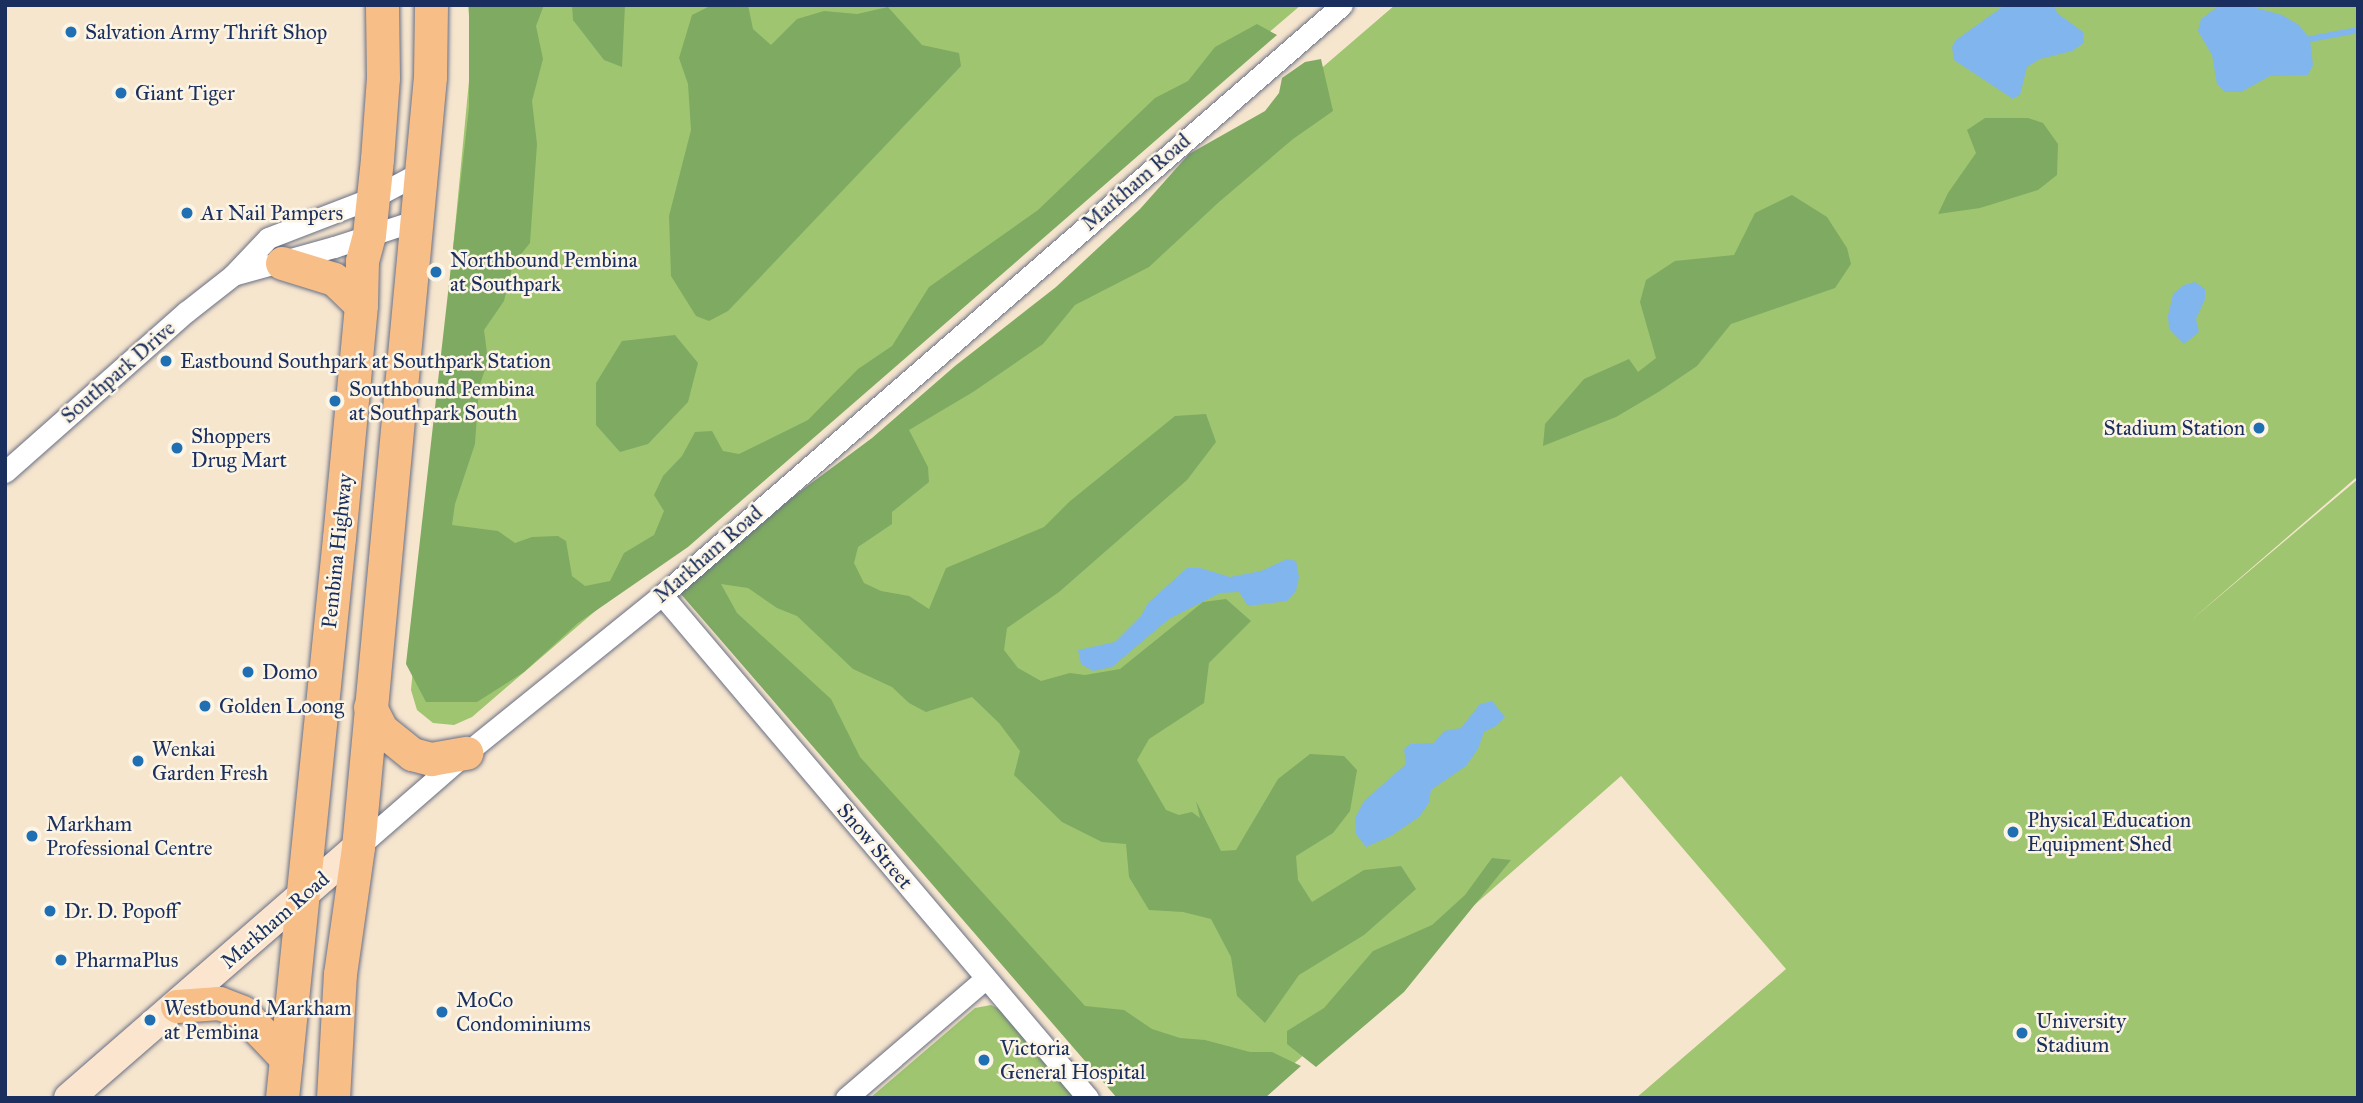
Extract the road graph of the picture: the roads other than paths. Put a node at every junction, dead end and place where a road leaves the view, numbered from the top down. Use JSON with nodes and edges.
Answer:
{"nodes":[{"id":1,"x":382,"y":5,"type":"edge"},
{"id":2,"x":431,"y":5,"type":"edge"},
{"id":3,"x":1342,"y":5,"type":"edge"},
{"id":4,"x":421,"y":172,"type":"junction"},
{"id":5,"x":374,"y":197,"type":"junction"},
{"id":6,"x":417,"y":220,"type":"junction"},
{"id":7,"x":369,"y":235,"type":"junction"},
{"id":8,"x":282,"y":263,"type":"junction"},
{"id":9,"x":233,"y":275,"type":"junction"},
{"id":10,"x":361,"y":305,"type":"junction"},
{"id":11,"x":5,"y":472,"type":"edge"},
{"id":12,"x":662,"y":595,"type":"junction"},
{"id":13,"x":370,"y":707,"type":"junction"},
{"id":14,"x":466,"y":753,"type":"junction"},
{"id":15,"x":358,"y":847,"type":"junction"},
{"id":16,"x":302,"y":896,"type":"junction"},
{"id":17,"x":986,"y":978,"type":"junction"},
{"id":18,"x":177,"y":1006,"type":"junction"},
{"id":19,"x":286,"y":1058,"type":"junction"},
{"id":20,"x":69,"y":1098,"type":"edge"},
{"id":21,"x":282,"y":1098,"type":"edge"},
{"id":22,"x":332,"y":1098,"type":"edge"},
{"id":23,"x":846,"y":1098,"type":"edge"},
{"id":24,"x":1087,"y":1098,"type":"edge"}],
"edges":[{"from":1,"to":5,"type":"main road","name":"Pembina Highway"},
{"from":2,"to":4,"type":"main road"},
{"from":3,"to":12,"type":"street","name":"Markham Road"},
{"from":4,"to":5,"type":"street","name":"Southpark Drive"},
{"from":4,"to":6,"type":"main road"},
{"from":5,"to":7,"type":"main road","name":"Pembina Highway"},
{"from":5,"to":9,"type":"street","name":"Southpark Drive"},
{"from":6,"to":7,"type":"street","name":"Southpark Drive"},
{"from":6,"to":13,"type":"main road"},
{"from":7,"to":8,"type":"street","name":"Southpark Drive"},
{"from":7,"to":10,"type":"main road","name":"Pembina Highway"},
{"from":8,"to":9,"type":"street","name":"Southpark Drive"},
{"from":8,"to":10,"type":"main road"},
{"from":9,"to":11,"type":"street","name":"Southpark Drive"},
{"from":10,"to":16,"type":"main road","name":"Pembina Highway"},
{"from":12,"to":14,"type":"street","name":"Markham Road"},
{"from":12,"to":17,"type":"street","name":"Snow Street"},
{"from":13,"to":14,"type":"main road"},
{"from":13,"to":15,"type":"main road"},
{"from":14,"to":15,"type":"street","name":"Markham Road"},
{"from":15,"to":16,"type":"street","name":"Markham Road"},
{"from":15,"to":22,"type":"main road"},
{"from":16,"to":18,"type":"street","name":"Markham Road"},
{"from":16,"to":19,"type":"main road","name":"Pembina Highway"},
{"from":17,"to":23,"type":"street"},
{"from":17,"to":24,"type":"street","name":"Snow Street"},
{"from":18,"to":19,"type":"main road"},
{"from":18,"to":20,"type":"street","name":"Markham Road"},
{"from":19,"to":21,"type":"main road","name":"Pembina Highway"}]}
